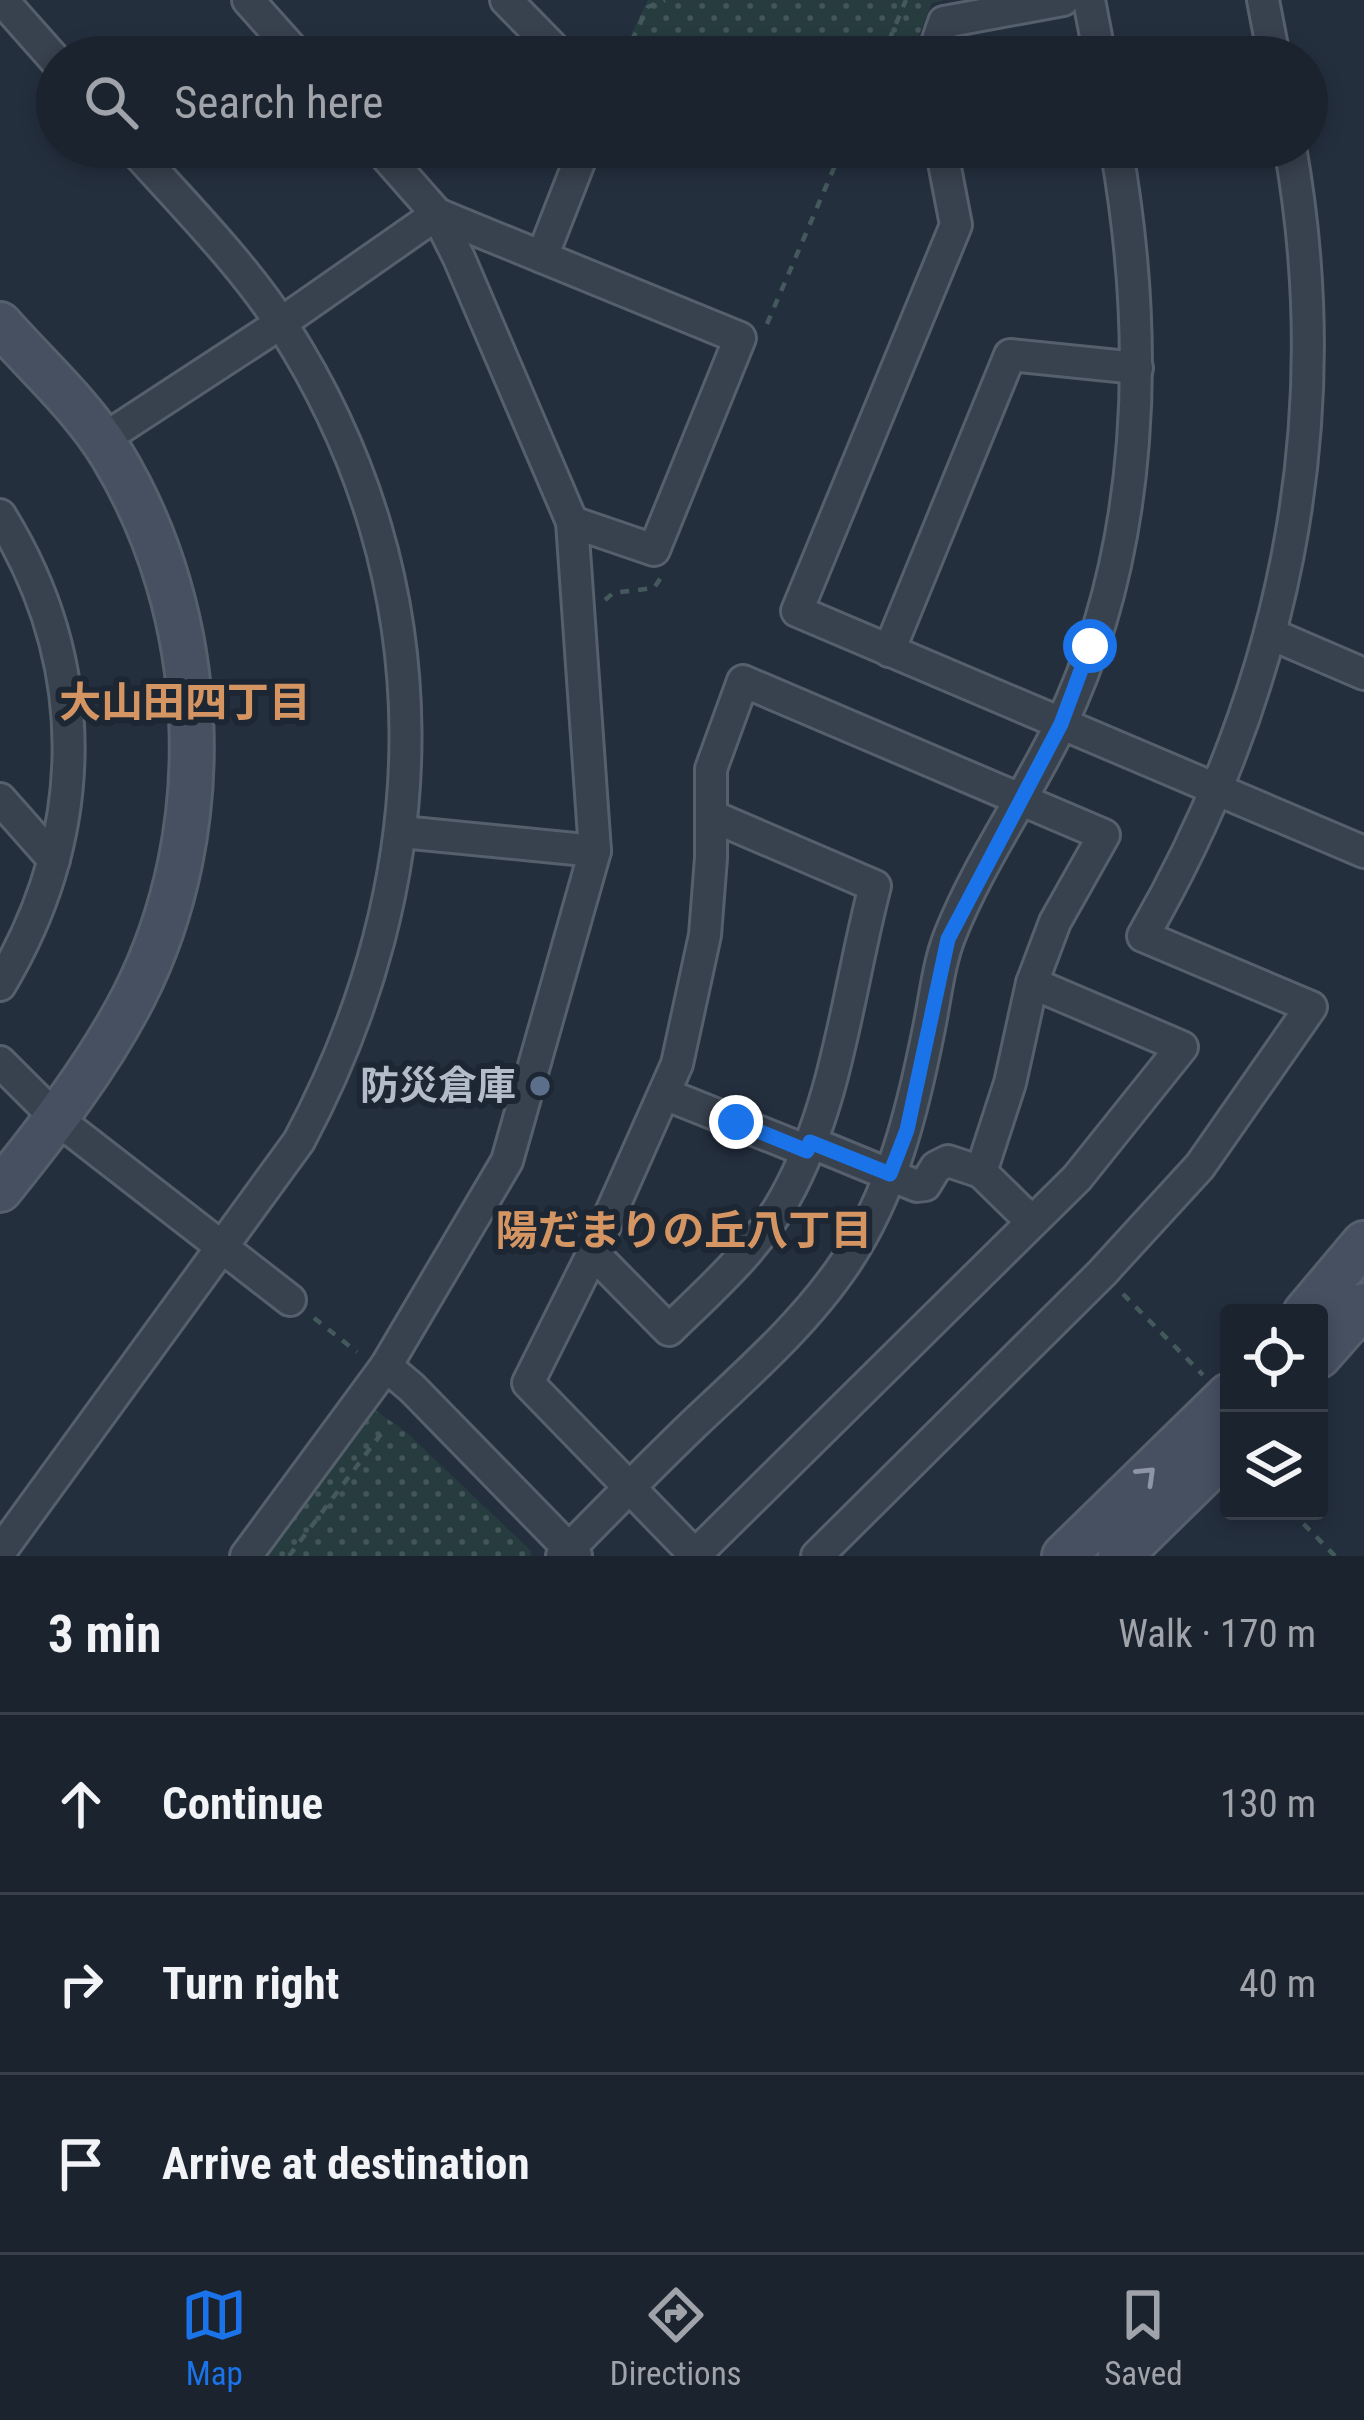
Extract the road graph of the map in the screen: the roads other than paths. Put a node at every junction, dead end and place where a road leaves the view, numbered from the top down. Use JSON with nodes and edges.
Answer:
{"nodes":[{"id":1,"x":2,"y":0,"type":"edge"},
{"id":2,"x":248,"y":0,"type":"edge"},
{"id":3,"x":506,"y":0,"type":"edge"},
{"id":4,"x":1064,"y":0,"type":"edge"},
{"id":5,"x":1089,"y":0,"type":"edge"},
{"id":6,"x":1263,"y":0,"type":"edge"},
{"id":7,"x":280,"y":36,"type":"edge"},
{"id":8,"x":541,"y":36,"type":"edge"},
{"id":9,"x":939,"y":36,"type":"edge"},
{"id":10,"x":1096,"y":36,"type":"edge"},
{"id":11,"x":1270,"y":36,"type":"edge"},
{"id":12,"x":36,"y":38,"type":"edge"},
{"id":13,"x":151,"y":168,"type":"edge"},
{"id":14,"x":396,"y":168,"type":"edge"},
{"id":15,"x":577,"y":168,"type":"edge"},
{"id":16,"x":945,"y":168,"type":"edge"},
{"id":17,"x":1119,"y":168,"type":"edge"},
{"id":18,"x":1292,"y":168,"type":"edge"},
{"id":19,"x":436,"y":214,"type":"junction"},
{"id":20,"x":542,"y":257,"type":"junction"},
{"id":21,"x":281,"y":323,"type":"junction"},
{"id":22,"x":0,"y":324,"type":"edge"},
{"id":23,"x":1137,"y":368,"type":"junction"},
{"id":24,"x":102,"y":440,"type":"junction"},
{"id":25,"x":0,"y":514,"type":"edge"},
{"id":26,"x":572,"y":522,"type":"junction"},
{"id":27,"x":1271,"y":634,"type":"junction"},
{"id":28,"x":889,"y":651,"type":"junction"},
{"id":29,"x":1364,"y":674,"type":"edge"},
{"id":30,"x":1061,"y":724,"type":"junction"},
{"id":31,"x":1218,"y":790,"type":"junction"},
{"id":32,"x":0,"y":799,"type":"edge"},
{"id":33,"x":1021,"y":799,"type":"junction"},
{"id":34,"x":712,"y":817,"type":"junction"},
{"id":35,"x":402,"y":832,"type":"junction"},
{"id":36,"x":595,"y":851,"type":"junction"},
{"id":37,"x":1364,"y":852,"type":"edge"},
{"id":38,"x":54,"y":860,"type":"junction"},
{"id":39,"x":1031,"y":983,"type":"junction"},
{"id":40,"x":0,"y":985,"type":"edge"},
{"id":41,"x":0,"y":1062,"type":"edge"},
{"id":42,"x":665,"y":1094,"type":"junction"},
{"id":43,"x":57,"y":1119,"type":"junction"},
{"id":44,"x":808,"y":1147,"type":"junction"},
{"id":45,"x":981,"y":1172,"type":"junction"},
{"id":46,"x":890,"y":1174,"type":"junction"},
{"id":47,"x":0,"y":1190,"type":"edge"},
{"id":48,"x":1032,"y":1222,"type":"junction"},
{"id":49,"x":1364,"y":1243,"type":"edge"},
{"id":50,"x":224,"y":1249,"type":"junction"},
{"id":51,"x":592,"y":1253,"type":"junction"},
{"id":52,"x":290,"y":1300,"type":"road end"},
{"id":53,"x":1313,"y":1304,"type":"edge"},
{"id":54,"x":1364,"y":1305,"type":"edge"},
{"id":55,"x":1328,"y":1346,"type":"edge"},
{"id":56,"x":384,"y":1369,"type":"junction"},
{"id":57,"x":1219,"y":1387,"type":"edge"},
{"id":58,"x":1220,"y":1458,"type":"edge"},
{"id":59,"x":626,"y":1489,"type":"junction"},
{"id":60,"x":0,"y":1552,"type":"edge"},
{"id":61,"x":569,"y":1554,"type":"edge"},
{"id":62,"x":246,"y":1556,"type":"edge"},
{"id":63,"x":817,"y":1556,"type":"edge"},
{"id":64,"x":1064,"y":1556,"type":"edge"},
{"id":65,"x":1120,"y":1556,"type":"edge"}],
"edges":[{"from":1,"to":12,"type":"street"},
{"from":2,"to":7,"type":"street"},
{"from":3,"to":8,"type":"street"},
{"from":4,"to":9,"type":"street"},
{"from":5,"to":10,"type":"street"},
{"from":6,"to":11,"type":"street"},
{"from":13,"to":21,"type":"street"},
{"from":14,"to":19,"type":"street"},
{"from":15,"to":20,"type":"street"},
{"from":16,"to":28,"type":"street"},
{"from":17,"to":23,"type":"street"},
{"from":18,"to":27,"type":"street"},
{"from":19,"to":20,"type":"street"},
{"from":19,"to":21,"type":"street"},
{"from":19,"to":26,"type":"street"},
{"from":20,"to":26,"type":"street"},
{"from":21,"to":24,"type":"street"},
{"from":21,"to":35,"type":"street"},
{"from":22,"to":24,"type":"street"},
{"from":23,"to":28,"type":"street"},
{"from":23,"to":30,"type":"street"},
{"from":24,"to":43,"type":"street"},
{"from":25,"to":38,"type":"street"},
{"from":26,"to":36,"type":"street"},
{"from":27,"to":29,"type":"street"},
{"from":27,"to":31,"type":"street"},
{"from":28,"to":30,"type":"street"},
{"from":30,"to":31,"type":"street"},
{"from":30,"to":33,"type":"street"},
{"from":31,"to":37,"type":"street"},
{"from":31,"to":63,"type":"street"},
{"from":32,"to":38,"type":"street"},
{"from":33,"to":34,"type":"street"},
{"from":33,"to":39,"type":"street"},
{"from":33,"to":46,"type":"street"},
{"from":34,"to":42,"type":"street"},
{"from":34,"to":44,"type":"street"},
{"from":35,"to":36,"type":"street"},
{"from":35,"to":50,"type":"street"},
{"from":36,"to":56,"type":"street"},
{"from":38,"to":40,"type":"street"},
{"from":39,"to":45,"type":"street"},
{"from":39,"to":48,"type":"street"},
{"from":41,"to":43,"type":"street"},
{"from":42,"to":44,"type":"street"},
{"from":42,"to":51,"type":"street"},
{"from":43,"to":47,"type":"street"},
{"from":43,"to":50,"type":"street"},
{"from":44,"to":46,"type":"street"},
{"from":44,"to":51,"type":"street"},
{"from":45,"to":46,"type":"street"},
{"from":45,"to":48,"type":"street"},
{"from":46,"to":59,"type":"street"},
{"from":48,"to":59,"type":"street"},
{"from":49,"to":53,"type":"street"},
{"from":50,"to":52,"type":"street"},
{"from":50,"to":60,"type":"street"},
{"from":51,"to":59,"type":"street"},
{"from":54,"to":55,"type":"street"},
{"from":56,"to":61,"type":"street"},
{"from":56,"to":62,"type":"street"},
{"from":64,"to":57,"type":"street","one_way":true},
{"from":58,"to":65,"type":"street"},
{"from":59,"to":61,"type":"street"}]}
